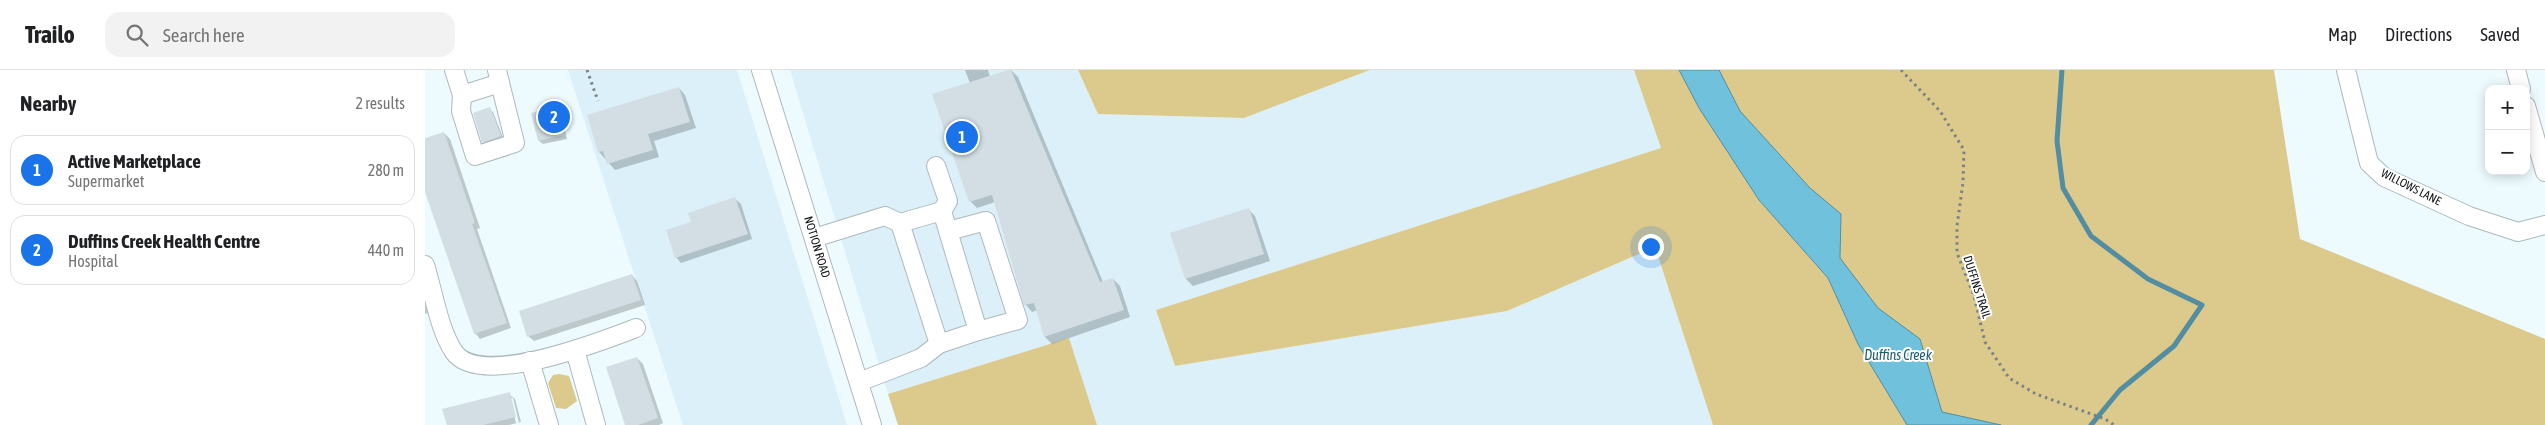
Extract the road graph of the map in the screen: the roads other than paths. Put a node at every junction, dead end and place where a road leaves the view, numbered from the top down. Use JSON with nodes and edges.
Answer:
{"nodes":[{"id":1,"x":454,"y":70,"type":"edge"},
{"id":2,"x":761,"y":70,"type":"edge"},
{"id":3,"x":2345,"y":70,"type":"edge"},
{"id":4,"x":2516,"y":70,"type":"edge"},
{"id":5,"x":499,"y":77,"type":"edge"},
{"id":6,"x":2520,"y":85,"type":"edge"},
{"id":7,"x":462,"y":96,"type":"junction"},
{"id":8,"x":2530,"y":120,"type":"edge"},
{"id":9,"x":936,"y":166,"type":"dead end"},
{"id":10,"x":2545,"y":172,"type":"edge"},
{"id":11,"x":942,"y":211,"type":"junction"},
{"id":12,"x":901,"y":223,"type":"junction"},
{"id":13,"x":2545,"y":224,"type":"edge"},
{"id":14,"x":948,"y":232,"type":"junction"},
{"id":15,"x":814,"y":238,"type":"junction"},
{"id":16,"x":425,"y":265,"type":"edge"},
{"id":17,"x":637,"y":328,"type":"dead end"},
{"id":18,"x":978,"y":331,"type":"junction"},
{"id":19,"x":939,"y":344,"type":"junction"},
{"id":20,"x":575,"y":350,"type":"junction"},
{"id":21,"x":530,"y":361,"type":"junction"},
{"id":22,"x":859,"y":382,"type":"junction"},
{"id":23,"x":549,"y":425,"type":"edge"},
{"id":24,"x":596,"y":425,"type":"edge"},
{"id":25,"x":872,"y":425,"type":"edge"}],
"edges":[{"from":1,"to":7,"type":"street"},
{"from":2,"to":15,"type":"street","name":"NOTION ROAD"},
{"from":3,"to":13,"type":"street","name":"WILLOWS LANE"},
{"from":4,"to":6,"type":"street"},
{"from":5,"to":7,"type":"street"},
{"from":5,"to":7,"type":"street"},
{"from":8,"to":10,"type":"street"},
{"from":9,"to":11,"type":"street"},
{"from":11,"to":12,"type":"street"},
{"from":11,"to":14,"type":"street"},
{"from":12,"to":15,"type":"street"},
{"from":12,"to":19,"type":"street"},
{"from":14,"to":18,"type":"street"},
{"from":14,"to":18,"type":"street"},
{"from":15,"to":22,"type":"street","name":"NOTION ROAD"},
{"from":16,"to":21,"type":"street"},
{"from":17,"to":20,"type":"street"},
{"from":18,"to":19,"type":"street"},
{"from":19,"to":22,"type":"street"},
{"from":20,"to":21,"type":"street"},
{"from":20,"to":24,"type":"street"},
{"from":21,"to":23,"type":"street"},
{"from":22,"to":25,"type":"street","name":"NOTION ROAD"}]}
